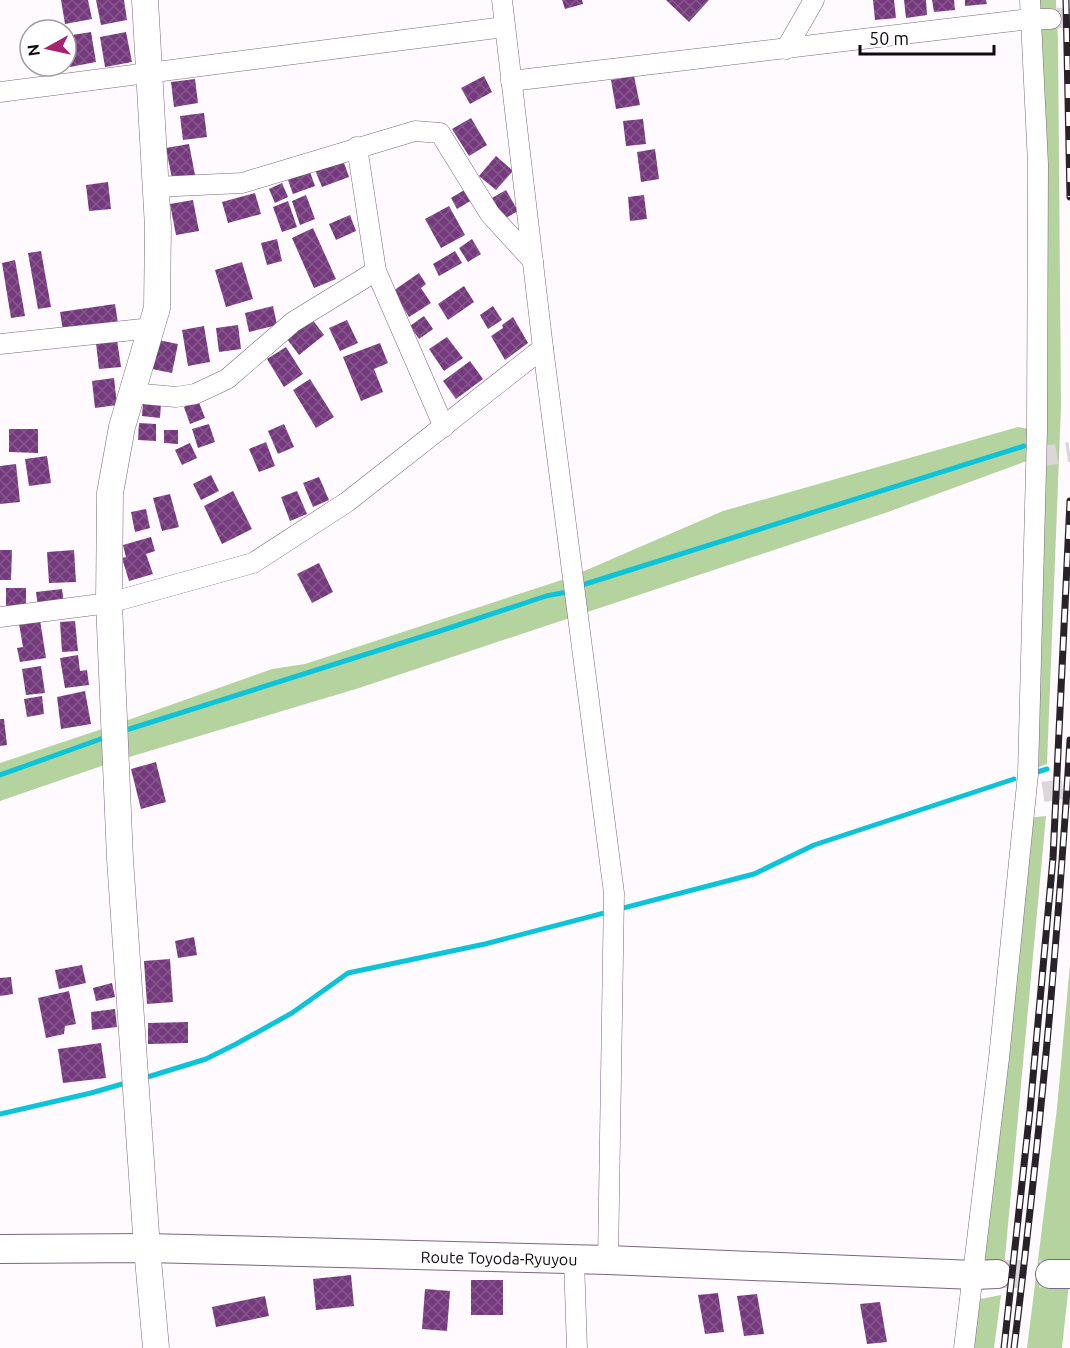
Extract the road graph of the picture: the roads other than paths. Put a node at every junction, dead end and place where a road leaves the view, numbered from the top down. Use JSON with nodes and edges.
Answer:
{"nodes":[{"id":1,"x":145,"y":0,"type":"edge"},
{"id":2,"x":502,"y":0,"type":"edge"},
{"id":3,"x":814,"y":0,"type":"edge"},
{"id":4,"x":1030,"y":9,"type":"edge"},
{"id":5,"x":1050,"y":19,"type":"tunnel mouth"},
{"id":6,"x":504,"y":27,"type":"junction"},
{"id":7,"x":786,"y":49,"type":"junction"},
{"id":8,"x":149,"y":73,"type":"junction"},
{"id":9,"x":511,"y":81,"type":"junction"},
{"id":10,"x":0,"y":92,"type":"edge"},
{"id":11,"x":357,"y":147,"type":"junction"},
{"id":12,"x":155,"y":187,"type":"junction"},
{"id":13,"x":533,"y":261,"type":"junction"},
{"id":14,"x":376,"y":271,"type":"junction"},
{"id":15,"x":152,"y":328,"type":"junction"},
{"id":16,"x":0,"y":344,"type":"edge"},
{"id":17,"x":543,"y":348,"type":"junction"},
{"id":18,"x":132,"y":393,"type":"junction"},
{"id":19,"x":444,"y":427,"type":"junction"},
{"id":20,"x":108,"y":603,"type":"junction"},
{"id":21,"x":0,"y":617,"type":"edge"},
{"id":22,"x":0,"y":1248,"type":"edge"},
{"id":23,"x":147,"y":1248,"type":"junction"},
{"id":24,"x":574,"y":1260,"type":"junction"},
{"id":25,"x":608,"y":1260,"type":"junction"},
{"id":26,"x":985,"y":1274,"type":"junction"},
{"id":27,"x":156,"y":1348,"type":"edge"},
{"id":28,"x":577,"y":1348,"type":"edge"},
{"id":29,"x":964,"y":1348,"type":"edge"}],
"edges":[{"from":1,"to":8,"type":"street"},
{"from":2,"to":6,"type":"street"},
{"from":3,"to":7,"type":"street"},
{"from":4,"to":5,"type":"street"},
{"from":4,"to":7,"type":"street"},
{"from":4,"to":26,"type":"street"},
{"from":6,"to":8,"type":"street"},
{"from":6,"to":9,"type":"street"},
{"from":7,"to":9,"type":"street"},
{"from":8,"to":10,"type":"street"},
{"from":8,"to":12,"type":"street"},
{"from":9,"to":13,"type":"street"},
{"from":11,"to":12,"type":"street"},
{"from":11,"to":13,"type":"street"},
{"from":11,"to":14,"type":"street"},
{"from":12,"to":15,"type":"street"},
{"from":13,"to":17,"type":"street"},
{"from":14,"to":18,"type":"street"},
{"from":14,"to":19,"type":"street"},
{"from":15,"to":16,"type":"street"},
{"from":15,"to":18,"type":"street"},
{"from":17,"to":19,"type":"street"},
{"from":17,"to":25,"type":"street"},
{"from":18,"to":20,"type":"street"},
{"from":19,"to":20,"type":"street"},
{"from":20,"to":21,"type":"street"},
{"from":20,"to":23,"type":"street"},
{"from":22,"to":23,"type":"main road","name":"Route Toyoda-Ryuyou"},
{"from":23,"to":24,"type":"main road","name":"Route Toyoda-Ryuyou"},
{"from":23,"to":27,"type":"street"},
{"from":24,"to":25,"type":"main road","name":"Route Toyoda-Ryuyou"},
{"from":24,"to":28,"type":"street"},
{"from":25,"to":26,"type":"main road","name":"Route Toyoda-Ryuyou"},
{"from":26,"to":29,"type":"street"}]}
